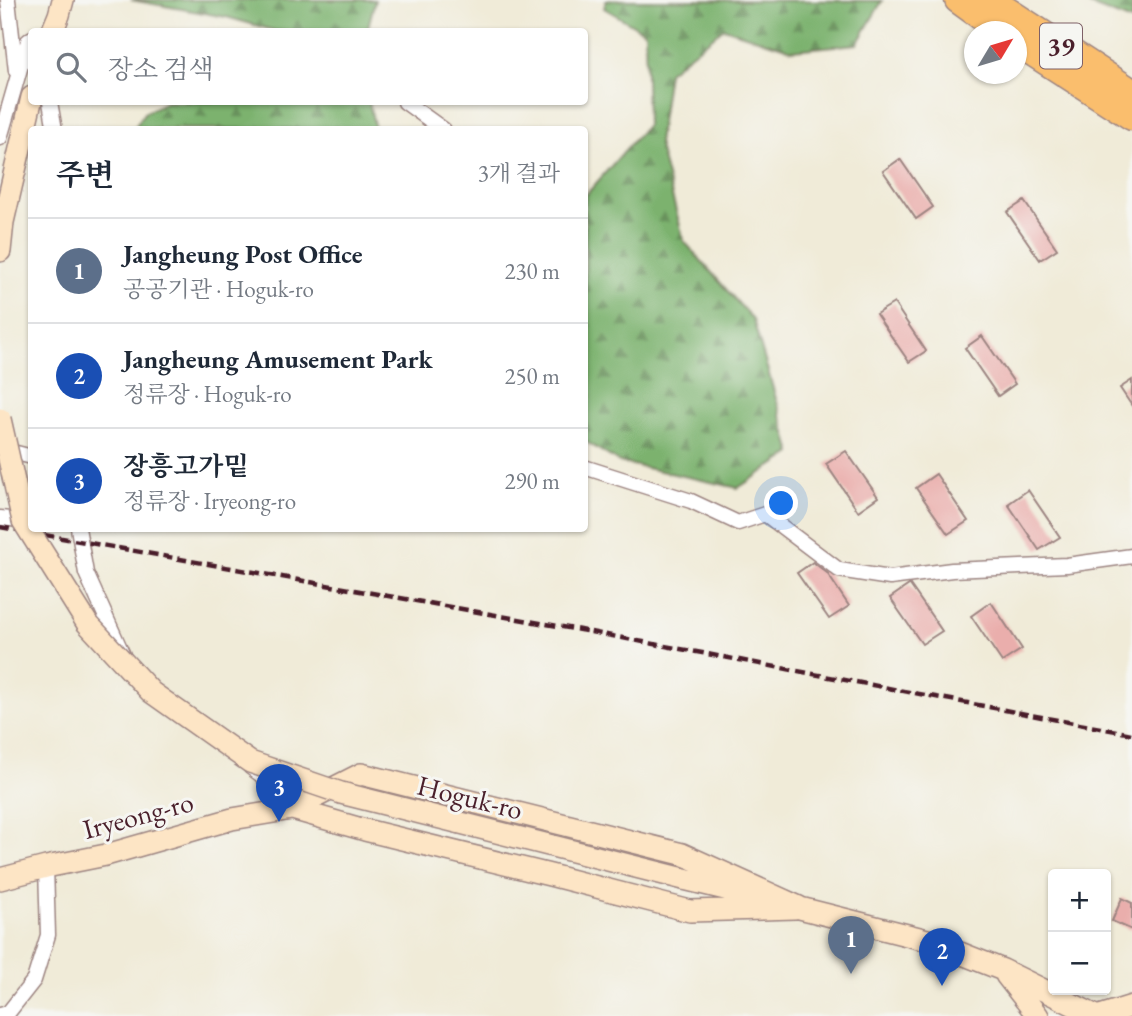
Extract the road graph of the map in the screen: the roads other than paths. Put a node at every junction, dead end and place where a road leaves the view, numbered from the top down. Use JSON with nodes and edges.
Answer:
{"nodes":[{"id":1,"x":8,"y":0,"type":"edge"},
{"id":2,"x":957,"y":0,"type":"edge"},
{"id":3,"x":991,"y":0,"type":"edge"},
{"id":4,"x":58,"y":16,"type":"edge"},
{"id":5,"x":987,"y":21,"type":"edge"},
{"id":6,"x":44,"y":28,"type":"edge"},
{"id":7,"x":28,"y":41,"type":"edge"},
{"id":8,"x":1027,"y":49,"type":"edge"},
{"id":9,"x":17,"y":79,"type":"junction"},
{"id":10,"x":1132,"y":92,"type":"edge"},
{"id":11,"x":30,"y":105,"type":"edge"},
{"id":12,"x":51,"y":105,"type":"edge"},
{"id":13,"x":409,"y":105,"type":"edge"},
{"id":14,"x":1132,"y":117,"type":"edge"},
{"id":15,"x":54,"y":126,"type":"edge"},
{"id":16,"x":438,"y":126,"type":"edge"},
{"id":17,"x":0,"y":138,"type":"edge"},
{"id":18,"x":0,"y":251,"type":"edge"},
{"id":19,"x":0,"y":418,"type":"edge"},
{"id":20,"x":0,"y":449,"type":"edge"},
{"id":21,"x":28,"y":456,"type":"edge"},
{"id":22,"x":588,"y":468,"type":"edge"},
{"id":23,"x":0,"y":518,"type":"edge"},
{"id":24,"x":28,"y":522,"type":"edge"},
{"id":25,"x":28,"y":530,"type":"edge"},
{"id":26,"x":29,"y":532,"type":"edge"},
{"id":27,"x":79,"y":532,"type":"edge"},
{"id":28,"x":1132,"y":556,"type":"edge"},
{"id":29,"x":292,"y":809,"type":"junction"},
{"id":30,"x":46,"y":867,"type":"junction"},
{"id":31,"x":0,"y":879,"type":"edge"},
{"id":32,"x":799,"y":907,"type":"junction"},
{"id":33,"x":1003,"y":970,"type":"junction"},
{"id":34,"x":1132,"y":1006,"type":"edge"},
{"id":35,"x":0,"y":1015,"type":"edge"},
{"id":36,"x":1038,"y":1016,"type":"edge"},
{"id":37,"x":1098,"y":1016,"type":"edge"}],
"edges":[{"from":1,"to":9,"type":"street"},
{"from":2,"to":5,"type":"highway","number":"39"},
{"from":3,"to":10,"type":"highway","number":"39"},
{"from":4,"to":6,"type":"street"},
{"from":7,"to":9,"type":"street"},
{"from":8,"to":14,"type":"highway","number":"39"},
{"from":9,"to":17,"type":"street"},
{"from":11,"to":18,"type":"main road"},
{"from":12,"to":15,"type":"street"},
{"from":13,"to":16,"type":"street"},
{"from":19,"to":25,"type":"main road","name":"Hoguk-ro","bridge":true},
{"from":20,"to":21,"type":"street"},
{"from":22,"to":28,"type":"street"},
{"from":23,"to":24,"type":"street"},
{"from":26,"to":32,"type":"main road","name":"Hoguk-ro","bridge":true},
{"from":27,"to":29,"type":"street"},
{"from":29,"to":30,"type":"main road","name":"Iryeong-ro"},
{"from":29,"to":32,"type":"main road"},
{"from":29,"to":32,"type":"main road"},
{"from":30,"to":31,"type":"main road","name":"Iryeong-ro"},
{"from":30,"to":35,"type":"street"},
{"from":32,"to":33,"type":"main road","name":"Hoguk-ro"},
{"from":33,"to":36,"type":"main road"},
{"from":33,"to":37,"type":"main road","name":"Hoguk-ro"},
{"from":34,"to":37,"type":"main road"}]}
